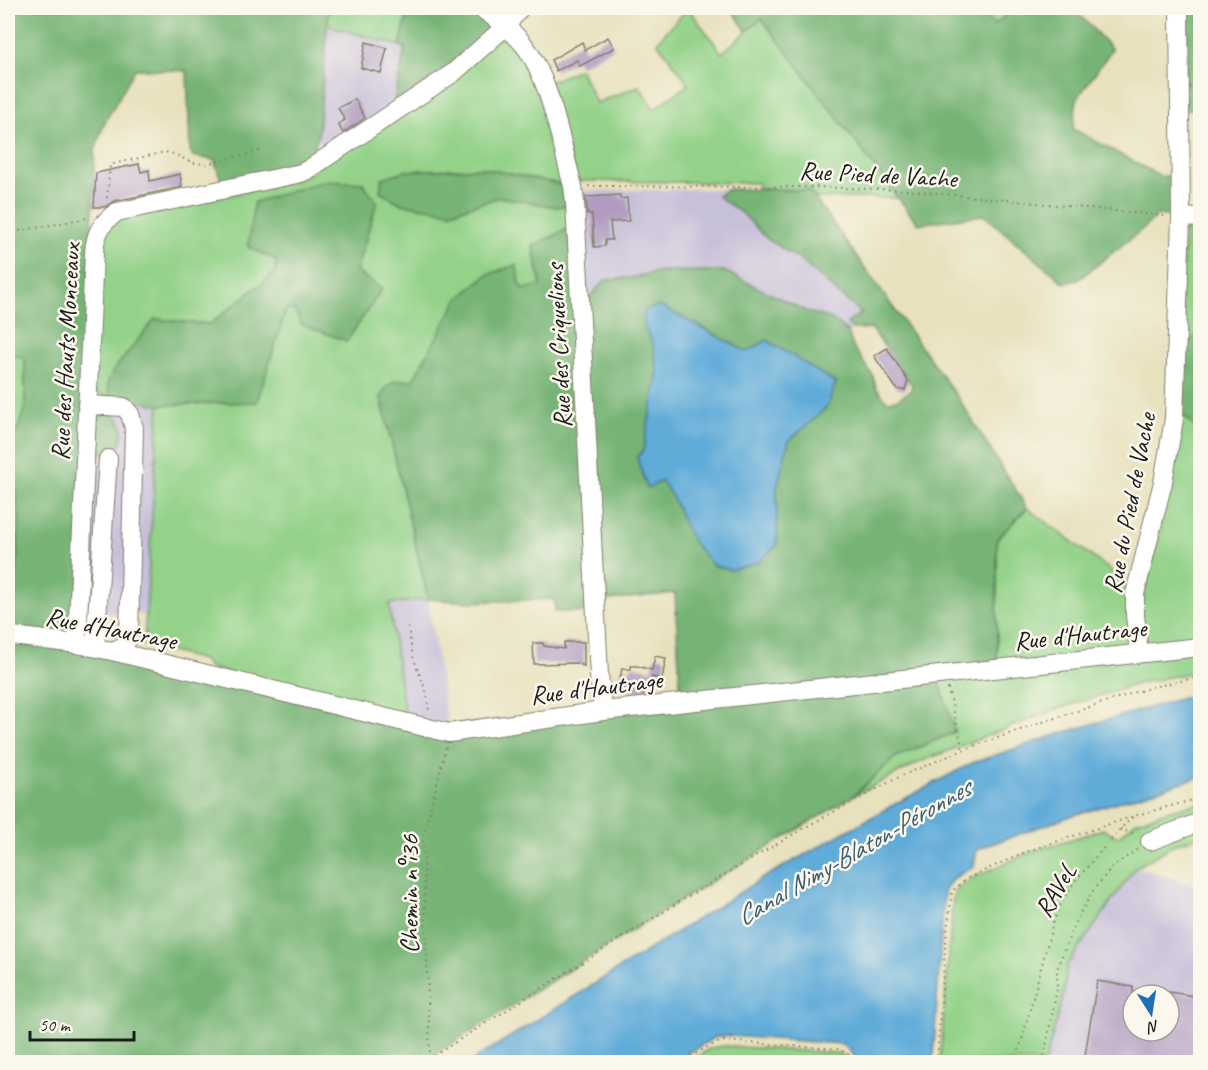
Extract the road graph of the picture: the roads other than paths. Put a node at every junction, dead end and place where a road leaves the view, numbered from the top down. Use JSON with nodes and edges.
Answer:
{"nodes":[{"id":1,"x":482,"y":8,"type":"edge"},
{"id":2,"x":520,"y":8,"type":"edge"},
{"id":3,"x":1179,"y":8,"type":"edge"},
{"id":4,"x":506,"y":26,"type":"junction"},
{"id":5,"x":1181,"y":217,"type":"junction"},
{"id":6,"x":1200,"y":218,"type":"edge"},
{"id":7,"x":87,"y":405,"type":"junction"},
{"id":8,"x":108,"y":459,"type":"dead end"},
{"id":9,"x":8,"y":637,"type":"edge"},
{"id":10,"x":129,"y":637,"type":"junction"},
{"id":11,"x":1200,"y":646,"type":"edge"},
{"id":12,"x":95,"y":647,"type":"junction"},
{"id":13,"x":1139,"y":653,"type":"junction"},
{"id":14,"x":208,"y":674,"type":"junction"},
{"id":15,"x":603,"y":711,"type":"junction"},
{"id":16,"x":1200,"y":822,"type":"edge"},
{"id":17,"x":1150,"y":841,"type":"road end"}],
"edges":[{"from":1,"to":4,"type":"street","name":"Rue des Criquelions"},
{"from":2,"to":4,"type":"street","name":"Rue des Hauts Monceaux"},
{"from":3,"to":5,"type":"street","name":"Rue du Pied de Vache"},
{"from":4,"to":7,"type":"street","name":"Rue des Hauts Monceaux"},
{"from":4,"to":15,"type":"street","name":"Rue des Criquelions"},
{"from":5,"to":6,"type":"street"},
{"from":5,"to":13,"type":"street","name":"Rue du Pied de Vache"},
{"from":7,"to":10,"type":"street"},
{"from":7,"to":12,"type":"street","name":"Rue des Hauts Monceaux"},
{"from":8,"to":12,"type":"street"},
{"from":9,"to":12,"type":"street","name":"Rue d'Hautrage"},
{"from":10,"to":12,"type":"street"},
{"from":10,"to":14,"type":"street"},
{"from":11,"to":13,"type":"street","name":"Rue d'Hautrage"},
{"from":12,"to":14,"type":"street","name":"Rue d'Hautrage"},
{"from":13,"to":15,"type":"street","name":"Rue d'Hautrage"},
{"from":14,"to":15,"type":"street","name":"Rue d'Hautrage"},
{"from":16,"to":17,"type":"street"}]}
